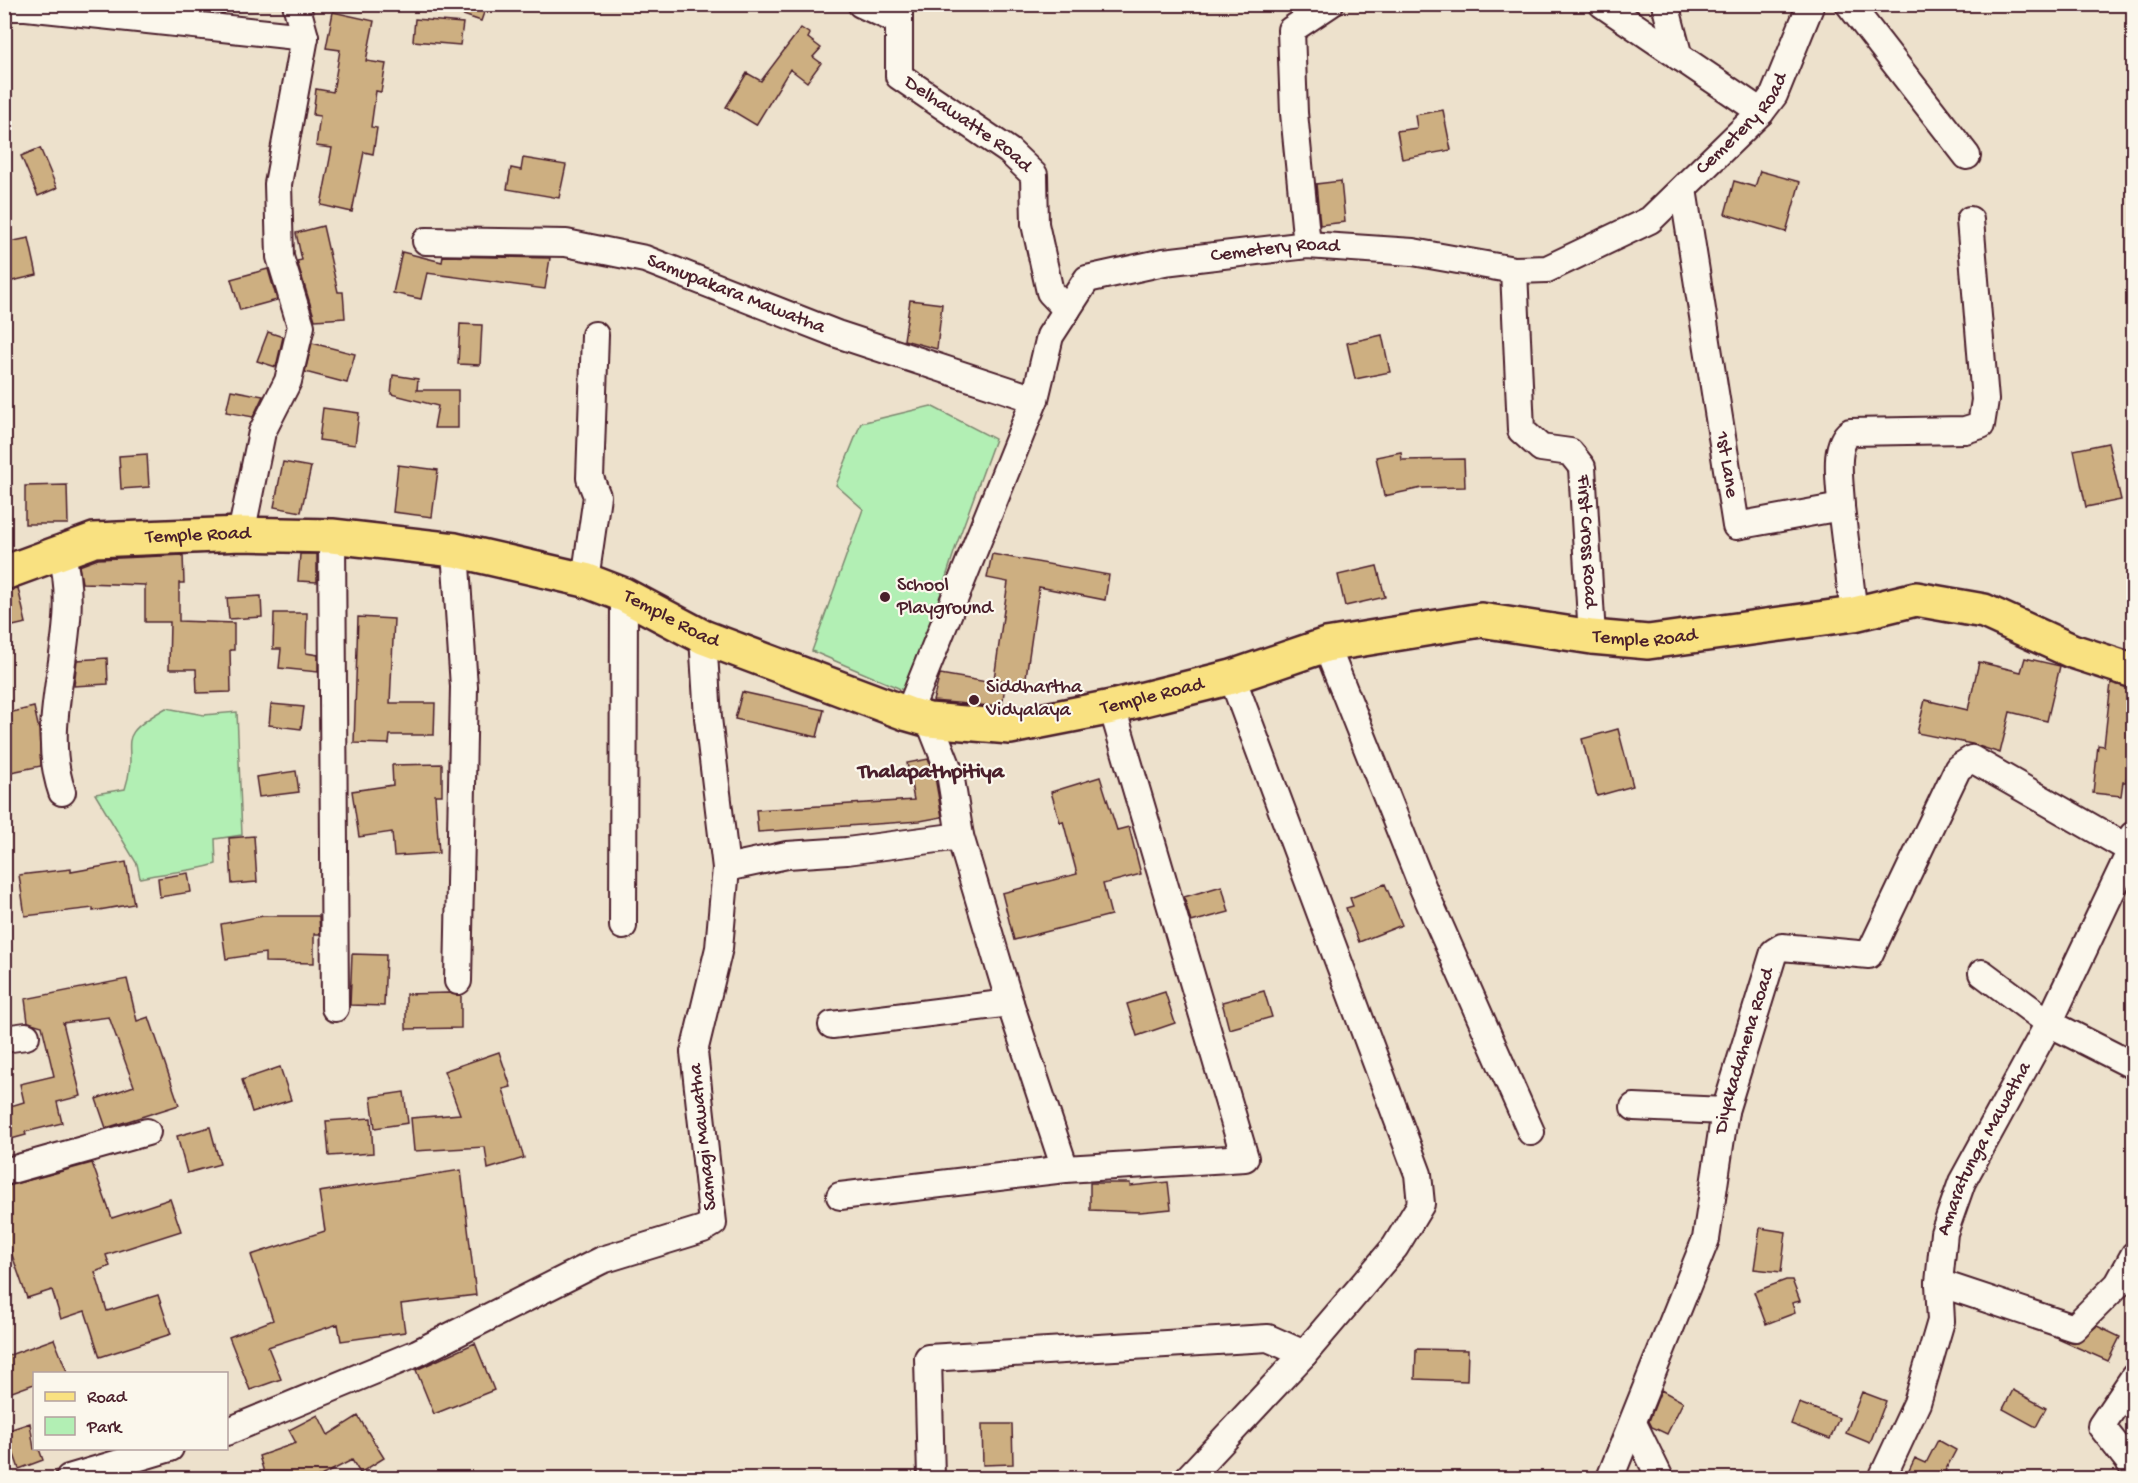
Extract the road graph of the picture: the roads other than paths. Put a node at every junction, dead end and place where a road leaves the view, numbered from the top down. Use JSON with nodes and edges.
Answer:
{"nodes":[{"id":1,"x":296,"y":4,"type":"edge"},
{"id":2,"x":861,"y":4,"type":"edge"},
{"id":3,"x":1330,"y":4,"type":"edge"},
{"id":4,"x":1602,"y":4,"type":"edge"},
{"id":5,"x":1665,"y":4,"type":"edge"},
{"id":6,"x":1811,"y":4,"type":"edge"},
{"id":7,"x":1849,"y":4,"type":"edge"},
{"id":8,"x":4,"y":7,"type":"edge"},
{"id":9,"x":82,"y":9,"type":"edge"},
{"id":10,"x":899,"y":13,"type":"edge"},
{"id":11,"x":305,"y":37,"type":"junction"},
{"id":12,"x":1679,"y":57,"type":"junction"},
{"id":13,"x":1761,"y":112,"type":"junction"},
{"id":14,"x":1967,"y":156,"type":"dead end"},
{"id":15,"x":1683,"y":189,"type":"junction"},
{"id":16,"x":1970,"y":220,"type":"dead end"},
{"id":17,"x":426,"y":241,"type":"dead end"},
{"id":18,"x":1307,"y":245,"type":"junction"},
{"id":19,"x":1514,"y":270,"type":"junction"},
{"id":20,"x":1067,"y":310,"type":"junction"},
{"id":21,"x":595,"y":335,"type":"dead end"},
{"id":22,"x":1035,"y":399,"type":"junction"},
{"id":23,"x":1841,"y":507,"type":"junction"},
{"id":24,"x":241,"y":534,"type":"junction"},
{"id":25,"x":332,"y":536,"type":"junction"},
{"id":26,"x":455,"y":550,"type":"junction"},
{"id":27,"x":62,"y":552,"type":"junction"},
{"id":28,"x":4,"y":573,"type":"edge"},
{"id":29,"x":585,"y":580,"type":"junction"},
{"id":30,"x":624,"y":595,"type":"junction"},
{"id":31,"x":1854,"y":614,"type":"junction"},
{"id":32,"x":703,"y":637,"type":"junction"},
{"id":33,"x":1592,"y":637,"type":"junction"},
{"id":34,"x":1326,"y":645,"type":"junction"},
{"id":35,"x":2133,"y":671,"type":"edge"},
{"id":36,"x":1232,"y":677,"type":"junction"},
{"id":37,"x":1112,"y":707,"type":"junction"},
{"id":38,"x":919,"y":717,"type":"junction"},
{"id":39,"x":62,"y":792,"type":"dead end"},
{"id":40,"x":960,"y":836,"type":"junction"},
{"id":41,"x":2132,"y":842,"type":"edge"},
{"id":42,"x":726,"y":868,"type":"junction"},
{"id":43,"x":622,"y":926,"type":"dead end"},
{"id":44,"x":1982,"y":973,"type":"dead end"},
{"id":45,"x":458,"y":981,"type":"dead end"},
{"id":46,"x":1010,"y":1003,"type":"junction"},
{"id":47,"x":335,"y":1008,"type":"dead end"},
{"id":48,"x":2049,"y":1023,"type":"junction"},
{"id":49,"x":832,"y":1025,"type":"dead end"},
{"id":50,"x":2133,"y":1066,"type":"edge"},
{"id":51,"x":1634,"y":1107,"type":"dead end"},
{"id":52,"x":1725,"y":1111,"type":"junction"},
{"id":53,"x":147,"y":1132,"type":"dead end"},
{"id":54,"x":1531,"y":1132,"type":"dead end"},
{"id":55,"x":1065,"y":1169,"type":"junction"},
{"id":56,"x":4,"y":1172,"type":"edge"},
{"id":57,"x":840,"y":1196,"type":"dead end"},
{"id":58,"x":2133,"y":1255,"type":"edge"},
{"id":59,"x":1939,"y":1283,"type":"junction"},
{"id":60,"x":1304,"y":1354,"type":"junction"},
{"id":61,"x":2133,"y":1377,"type":"edge"},
{"id":62,"x":1633,"y":1423,"type":"junction"},
{"id":63,"x":228,"y":1431,"type":"edge"},
{"id":64,"x":167,"y":1450,"type":"edge"},
{"id":65,"x":2130,"y":1470,"type":"edge"},
{"id":66,"x":69,"y":1479,"type":"edge"},
{"id":67,"x":931,"y":1479,"type":"edge"},
{"id":68,"x":1188,"y":1479,"type":"edge"},
{"id":69,"x":1610,"y":1479,"type":"edge"},
{"id":70,"x":1660,"y":1479,"type":"edge"},
{"id":71,"x":1882,"y":1479,"type":"edge"}],
"edges":[{"from":1,"to":11,"type":"street"},
{"from":2,"to":10,"type":"street"},
{"from":3,"to":18,"type":"street"},
{"from":4,"to":12,"type":"street"},
{"from":5,"to":12,"type":"street"},
{"from":6,"to":13,"type":"street","name":"Cemetery Road"},
{"from":7,"to":14,"type":"street"},
{"from":8,"to":9,"type":"street"},
{"from":9,"to":11,"type":"street"},
{"from":10,"to":20,"type":"street","name":"Delhawatte Road"},
{"from":11,"to":24,"type":"street"},
{"from":12,"to":13,"type":"street"},
{"from":13,"to":15,"type":"street","name":"Cemetery Road"},
{"from":15,"to":19,"type":"street","name":"Cemetery Road"},
{"from":15,"to":23,"type":"street","name":"1st Lane"},
{"from":16,"to":23,"type":"street"},
{"from":17,"to":22,"type":"street","name":"Samupakara Mawatha"},
{"from":18,"to":19,"type":"street","name":"Cemetery Road"},
{"from":18,"to":20,"type":"street","name":"Cemetery Road"},
{"from":19,"to":33,"type":"street","name":"First Cross Road"},
{"from":20,"to":22,"type":"street","name":"Cemetery Road"},
{"from":21,"to":29,"type":"street"},
{"from":22,"to":38,"type":"street","name":"Cemetery Road"},
{"from":23,"to":31,"type":"street"},
{"from":24,"to":25,"type":"main road","name":"Temple Road"},
{"from":24,"to":27,"type":"main road","name":"Temple Road"},
{"from":25,"to":26,"type":"main road","name":"Temple Road"},
{"from":25,"to":47,"type":"street"},
{"from":26,"to":29,"type":"main road","name":"Temple Road"},
{"from":26,"to":45,"type":"street"},
{"from":27,"to":28,"type":"main road","name":"Temple Road"},
{"from":27,"to":39,"type":"street"},
{"from":29,"to":30,"type":"main road","name":"Temple Road"},
{"from":30,"to":32,"type":"main road","name":"Temple Road"},
{"from":30,"to":43,"type":"street"},
{"from":31,"to":33,"type":"main road","name":"Temple Road"},
{"from":31,"to":35,"type":"main road","name":"Temple Road"},
{"from":32,"to":38,"type":"main road","name":"Temple Road"},
{"from":32,"to":42,"type":"street"},
{"from":33,"to":34,"type":"main road","name":"Temple Road"},
{"from":34,"to":36,"type":"main road","name":"Temple Road"},
{"from":34,"to":54,"type":"street"},
{"from":36,"to":37,"type":"main road","name":"Temple Road"},
{"from":36,"to":60,"type":"street"},
{"from":37,"to":38,"type":"main road","name":"Temple Road"},
{"from":37,"to":55,"type":"street"},
{"from":38,"to":40,"type":"street"},
{"from":40,"to":42,"type":"street"},
{"from":40,"to":46,"type":"street"},
{"from":41,"to":48,"type":"street","name":"Amaratunga Mawatha"},
{"from":41,"to":52,"type":"street","name":"Diyakadahena Road"},
{"from":42,"to":63,"type":"street","name":"Samagi Mawatha"},
{"from":44,"to":48,"type":"street"},
{"from":46,"to":49,"type":"street"},
{"from":46,"to":55,"type":"street"},
{"from":48,"to":50,"type":"street"},
{"from":48,"to":59,"type":"street","name":"Amaratunga Mawatha"},
{"from":51,"to":52,"type":"street"},
{"from":52,"to":62,"type":"street","name":"Diyakadahena Road"},
{"from":53,"to":56,"type":"street"},
{"from":55,"to":57,"type":"street"},
{"from":58,"to":59,"type":"street"},
{"from":59,"to":71,"type":"street","name":"Amaratunga Mawatha"},
{"from":60,"to":67,"type":"street"},
{"from":60,"to":68,"type":"street"},
{"from":61,"to":65,"type":"street"},
{"from":62,"to":69,"type":"street","name":"Diyakadahena Road"},
{"from":62,"to":70,"type":"street"},
{"from":64,"to":66,"type":"street"}]}
